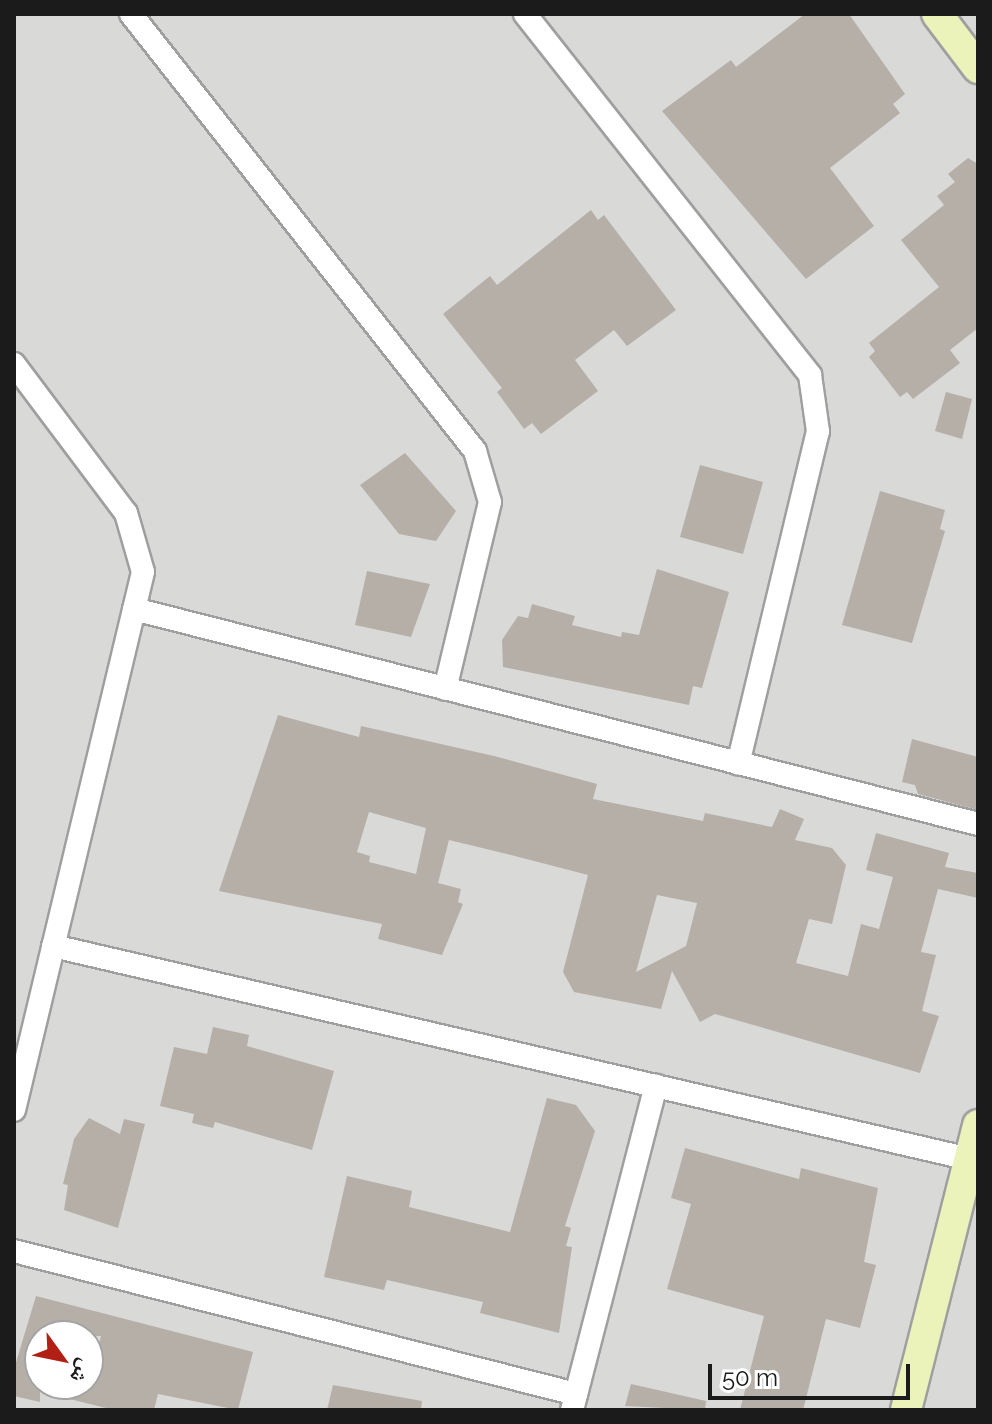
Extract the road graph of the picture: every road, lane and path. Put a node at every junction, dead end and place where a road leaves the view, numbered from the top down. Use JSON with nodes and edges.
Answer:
{"nodes":[{"id":1,"x":131,"y":14,"type":"edge"},
{"id":2,"x":525,"y":14,"type":"edge"},
{"id":3,"x":937,"y":14,"type":"edge"},
{"id":4,"x":975,"y":58,"type":"edge"},
{"id":5,"x":14,"y":364,"type":"edge"},
{"id":6,"x":134,"y":609,"type":"junction"},
{"id":7,"x":445,"y":689,"type":"junction"},
{"id":8,"x":738,"y":763,"type":"junction"},
{"id":9,"x":978,"y":824,"type":"edge"},
{"id":10,"x":53,"y":946,"type":"junction"},
{"id":11,"x":656,"y":1086,"type":"junction"},
{"id":12,"x":14,"y":1110,"type":"edge"},
{"id":13,"x":978,"y":1125,"type":"edge"},
{"id":14,"x":970,"y":1159,"type":"junction"},
{"id":15,"x":14,"y":1251,"type":"edge"},
{"id":16,"x":574,"y":1402,"type":"edge"},
{"id":17,"x":906,"y":1410,"type":"edge"}],
"edges":[{"from":1,"to":7,"type":"street"},
{"from":2,"to":8,"type":"street"},
{"from":3,"to":4,"type":"street"},
{"from":5,"to":6,"type":"street"},
{"from":6,"to":7,"type":"street"},
{"from":6,"to":10,"type":"street"},
{"from":7,"to":8,"type":"street"},
{"from":8,"to":9,"type":"street"},
{"from":10,"to":11,"type":"street"},
{"from":10,"to":12,"type":"street"},
{"from":11,"to":14,"type":"street"},
{"from":11,"to":16,"type":"street"},
{"from":13,"to":14,"type":"street"},
{"from":14,"to":17,"type":"street"},
{"from":15,"to":16,"type":"street"}]}
